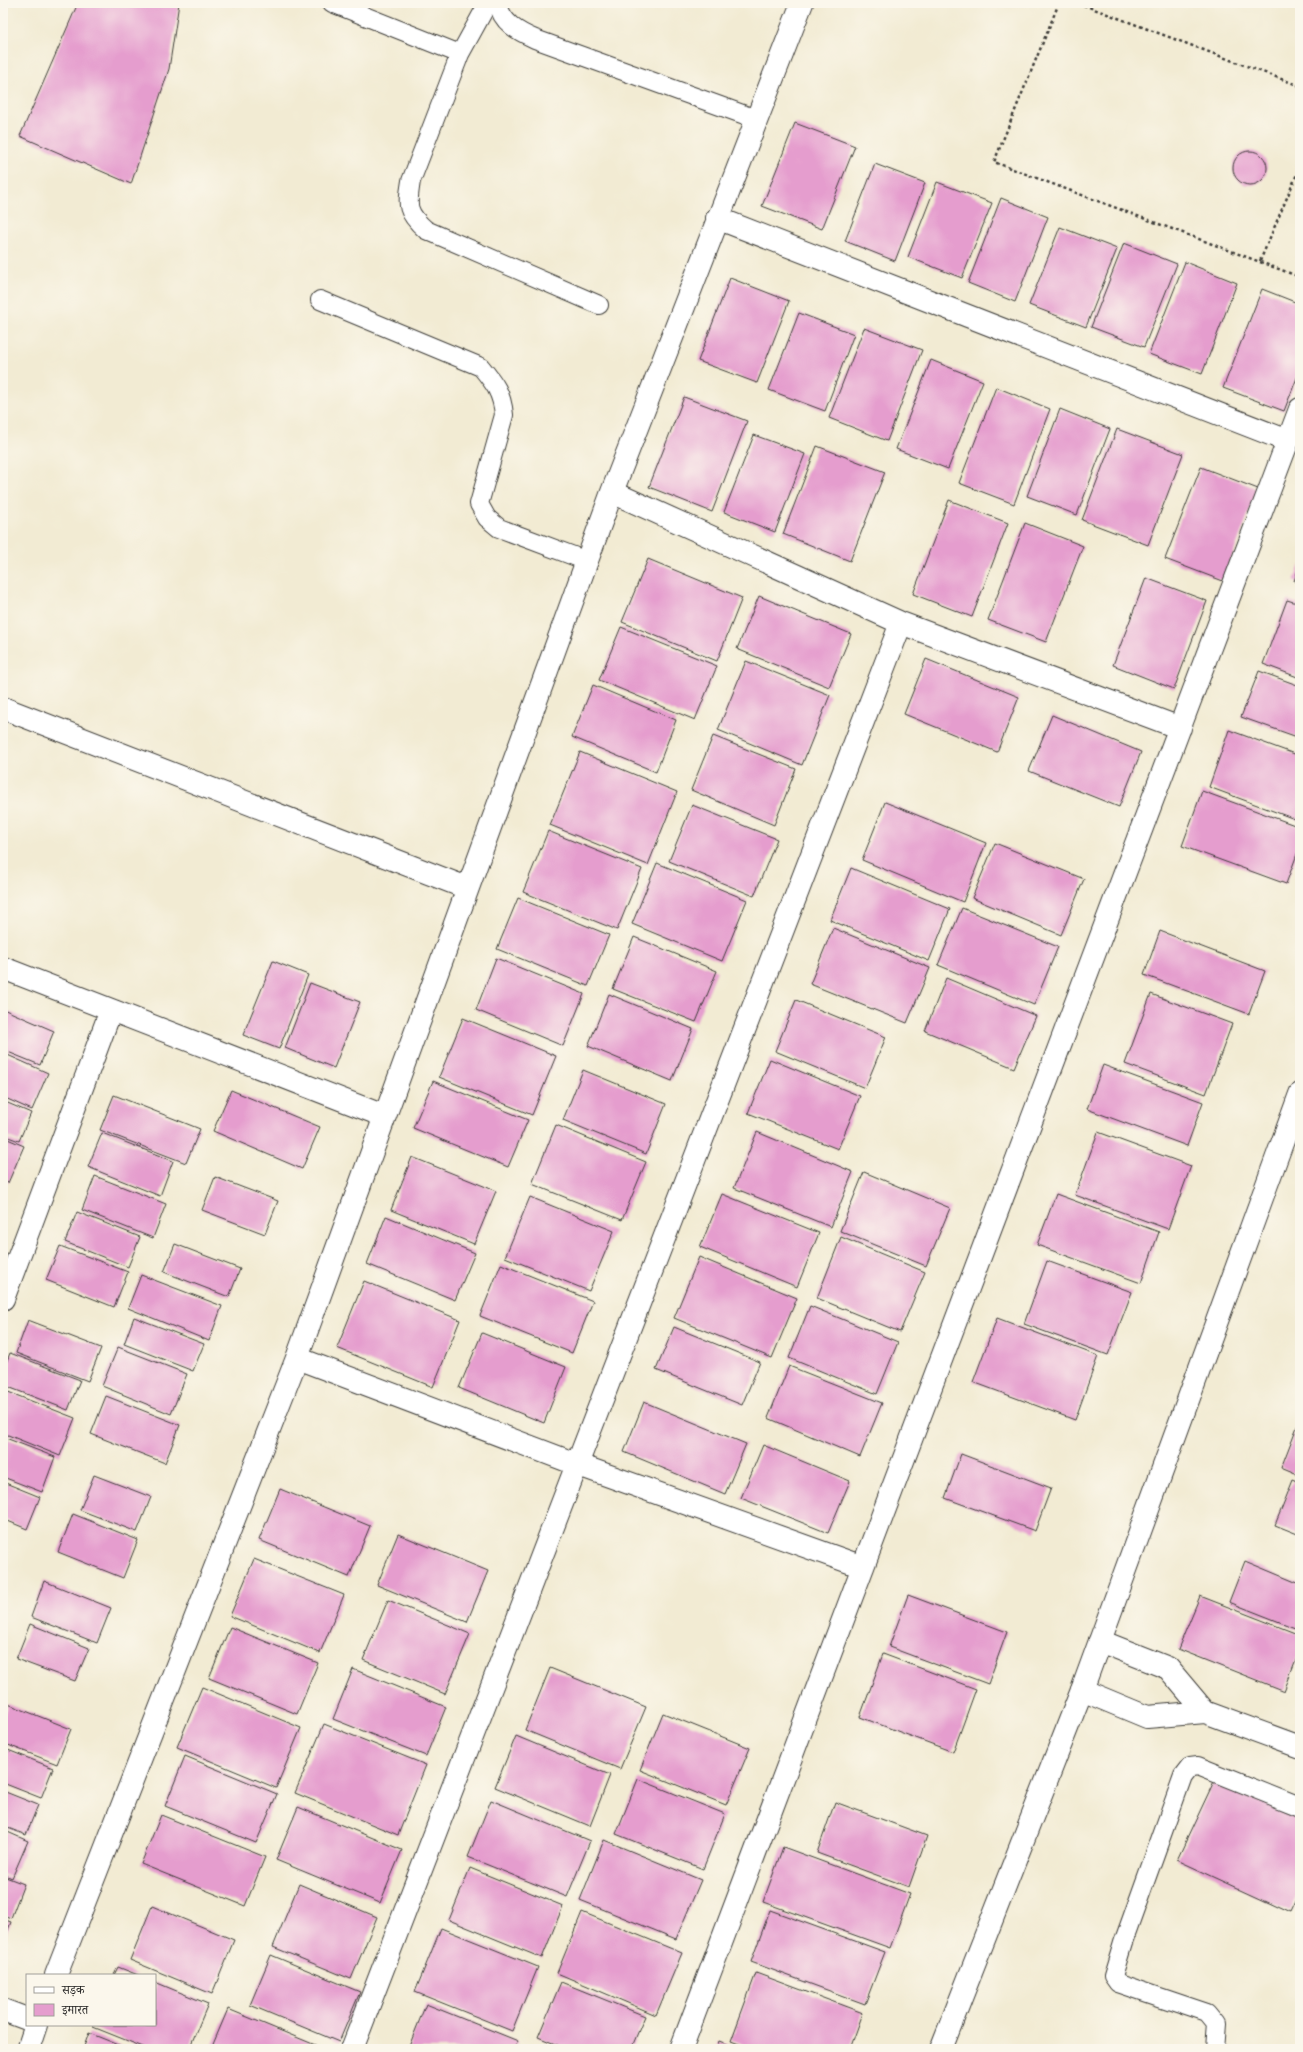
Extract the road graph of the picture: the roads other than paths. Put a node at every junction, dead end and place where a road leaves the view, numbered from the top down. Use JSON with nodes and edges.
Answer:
{"nodes":[{"id":1,"x":332,"y":3,"type":"edge"},
{"id":2,"x":488,"y":3,"type":"edge"},
{"id":3,"x":498,"y":3,"type":"edge"},
{"id":4,"x":802,"y":3,"type":"edge"},
{"id":5,"x":460,"y":54,"type":"junction"},
{"id":6,"x":756,"y":119,"type":"junction"},
{"id":7,"x":717,"y":218,"type":"junction"},
{"id":8,"x":320,"y":300,"type":"dead end"},
{"id":9,"x":599,"y":305,"type":"dead end"},
{"id":10,"x":1300,"y":409,"type":"edge"},
{"id":11,"x":1288,"y":441,"type":"junction"},
{"id":12,"x":612,"y":492,"type":"junction"},
{"id":13,"x":587,"y":561,"type":"junction"},
{"id":14,"x":901,"y":622,"type":"junction"},
{"id":15,"x":3,"y":708,"type":"edge"},
{"id":16,"x":1180,"y":728,"type":"junction"},
{"id":17,"x":466,"y":888,"type":"junction"},
{"id":18,"x":3,"y":968,"type":"edge"},
{"id":19,"x":111,"y":1010,"type":"junction"},
{"id":20,"x":1300,"y":1094,"type":"edge"},
{"id":21,"x":384,"y":1116,"type":"junction"},
{"id":22,"x":3,"y":1299,"type":"edge"},
{"id":23,"x":296,"y":1358,"type":"junction"},
{"id":24,"x":576,"y":1464,"type":"junction"},
{"id":25,"x":863,"y":1567,"type":"junction"},
{"id":26,"x":1100,"y":1641,"type":"junction"},
{"id":27,"x":1082,"y":1690,"type":"junction"},
{"id":28,"x":1205,"y":1712,"type":"junction"},
{"id":29,"x":1299,"y":1744,"type":"edge"},
{"id":30,"x":1300,"y":1806,"type":"edge"},
{"id":31,"x":56,"y":1974,"type":"edge"},
{"id":32,"x":3,"y":2010,"type":"edge"},
{"id":33,"x":26,"y":2020,"type":"edge"},
{"id":34,"x":36,"y":2026,"type":"edge"},
{"id":35,"x":28,"y":2049,"type":"edge"},
{"id":36,"x":352,"y":2049,"type":"edge"},
{"id":37,"x":681,"y":2049,"type":"edge"},
{"id":38,"x":941,"y":2049,"type":"edge"},
{"id":39,"x":1214,"y":2049,"type":"edge"}],
"edges":[{"from":1,"to":5,"type":"lane"},
{"from":2,"to":5,"type":"lane"},
{"from":3,"to":6,"type":"lane"},
{"from":4,"to":6,"type":"street"},
{"from":5,"to":9,"type":"lane"},
{"from":6,"to":7,"type":"street"},
{"from":7,"to":11,"type":"street"},
{"from":7,"to":12,"type":"street"},
{"from":8,"to":13,"type":"lane"},
{"from":10,"to":11,"type":"street"},
{"from":11,"to":16,"type":"street"},
{"from":12,"to":13,"type":"street"},
{"from":12,"to":14,"type":"street"},
{"from":13,"to":17,"type":"street"},
{"from":14,"to":16,"type":"street"},
{"from":14,"to":24,"type":"street"},
{"from":15,"to":17,"type":"street"},
{"from":16,"to":25,"type":"street"},
{"from":17,"to":21,"type":"street"},
{"from":18,"to":19,"type":"street"},
{"from":19,"to":21,"type":"street"},
{"from":19,"to":22,"type":"street"},
{"from":20,"to":26,"type":"street"},
{"from":21,"to":23,"type":"street"},
{"from":23,"to":24,"type":"street"},
{"from":23,"to":31,"type":"street"},
{"from":24,"to":25,"type":"street"},
{"from":24,"to":36,"type":"street"},
{"from":25,"to":37,"type":"street"},
{"from":26,"to":27,"type":"street"},
{"from":26,"to":28,"type":"street"},
{"from":27,"to":28,"type":"street"},
{"from":27,"to":38,"type":"street"},
{"from":28,"to":29,"type":"street"},
{"from":30,"to":39,"type":"lane"},
{"from":32,"to":33,"type":"street"},
{"from":34,"to":35,"type":"street"}]}
